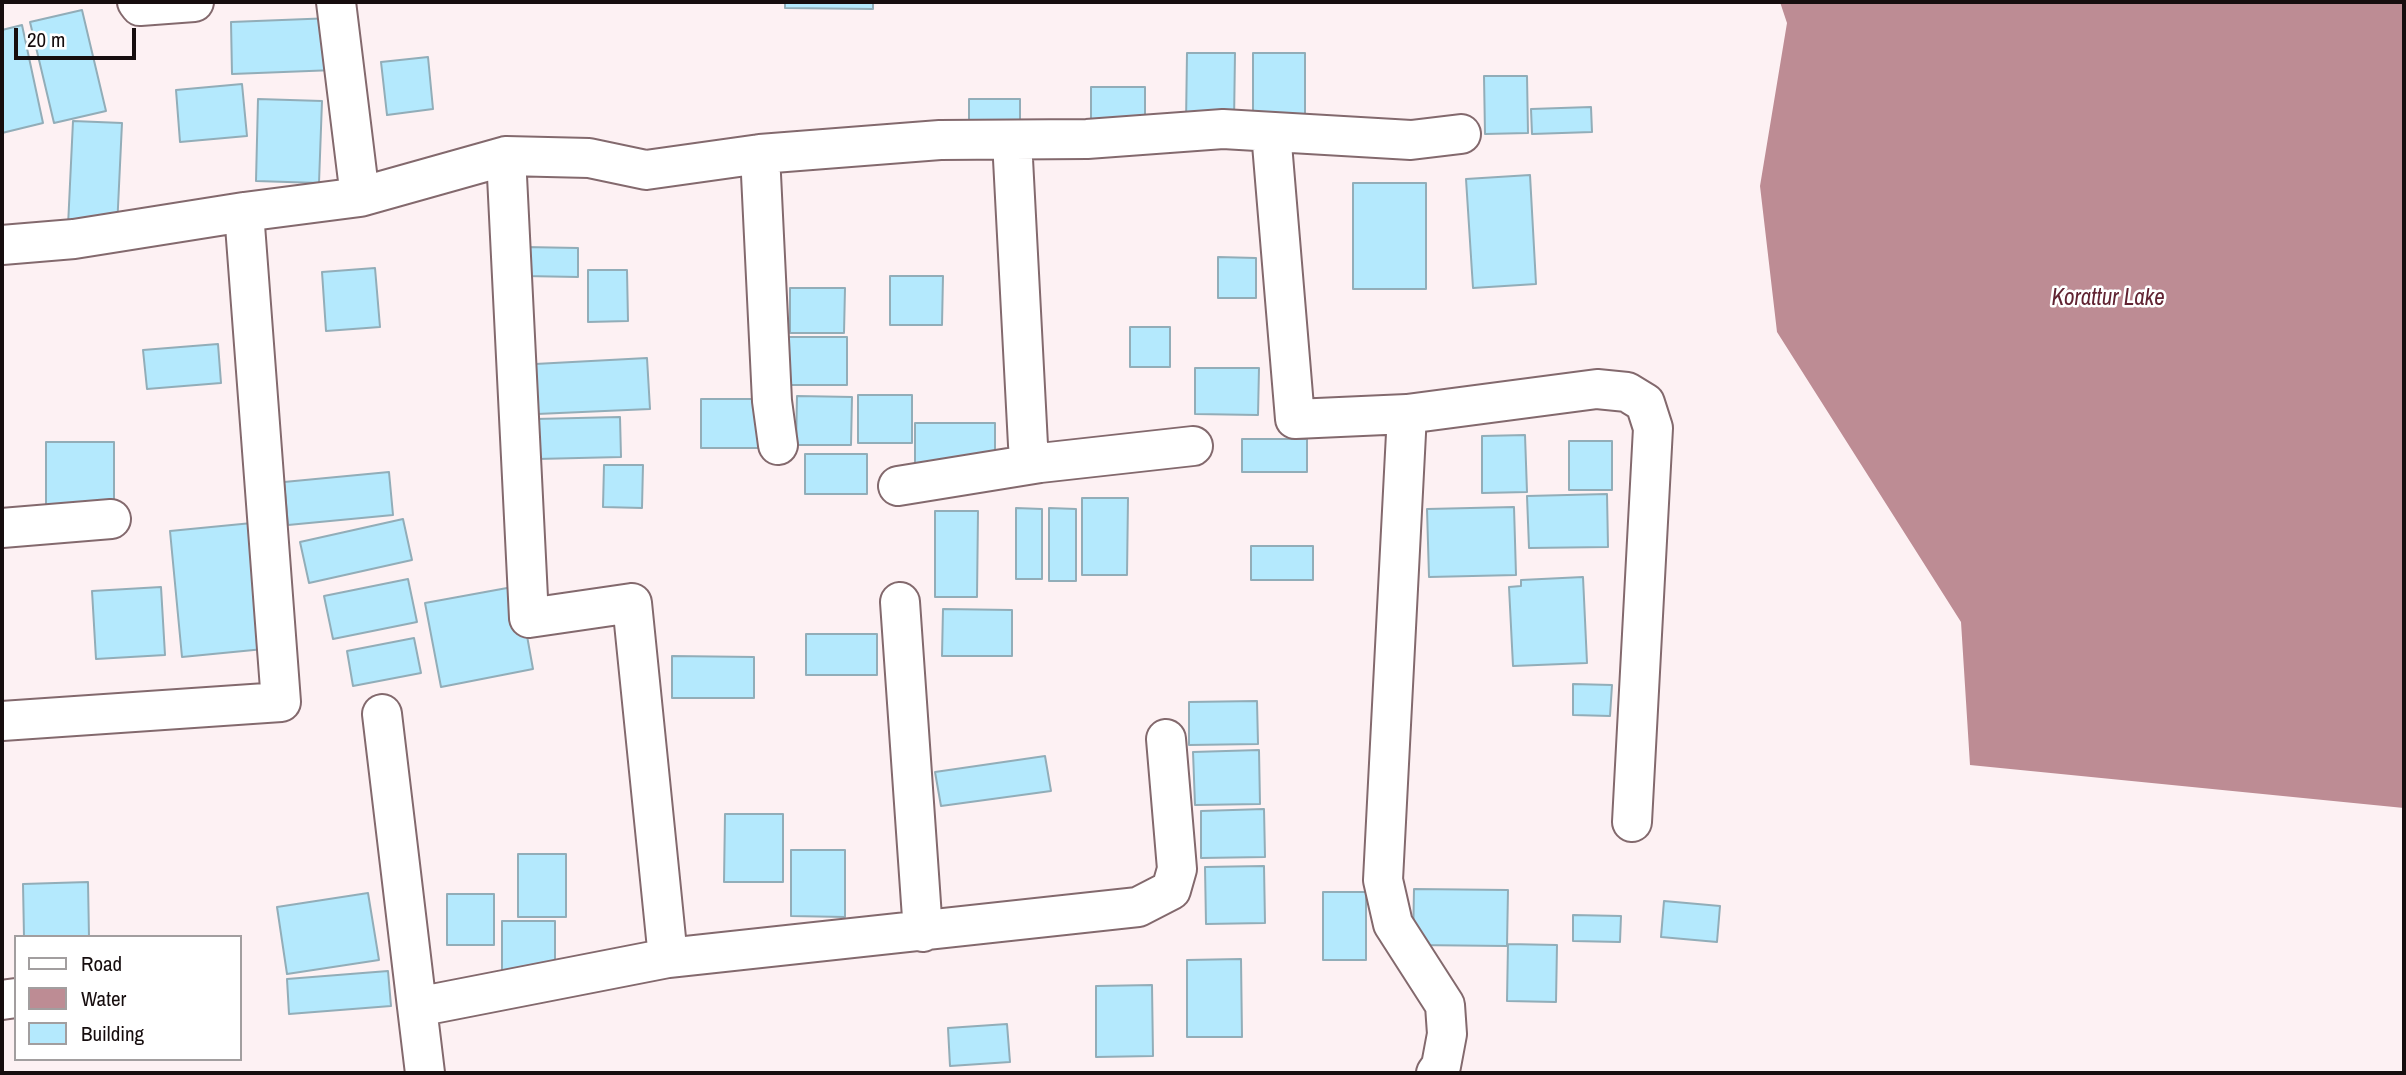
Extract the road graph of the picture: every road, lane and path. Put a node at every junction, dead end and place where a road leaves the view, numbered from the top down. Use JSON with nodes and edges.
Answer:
{"nodes":[{"id":1,"x":137,"y":2,"type":"edge"},
{"id":2,"x":194,"y":2,"type":"edge"},
{"id":3,"x":335,"y":2,"type":"edge"},
{"id":4,"x":1270,"y":132,"type":"junction"},
{"id":5,"x":1461,"y":134,"type":"dead end"},
{"id":6,"x":1013,"y":140,"type":"junction"},
{"id":7,"x":760,"y":154,"type":"junction"},
{"id":8,"x":506,"y":156,"type":"junction"},
{"id":9,"x":360,"y":197,"type":"junction"},
{"id":10,"x":244,"y":212,"type":"junction"},
{"id":11,"x":2,"y":245,"type":"edge"},
{"id":12,"x":1407,"y":414,"type":"junction"},
{"id":13,"x":778,"y":445,"type":"dead end"},
{"id":14,"x":1193,"y":446,"type":"dead end"},
{"id":15,"x":1040,"y":463,"type":"junction"},
{"id":16,"x":898,"y":486,"type":"dead end"},
{"id":17,"x":111,"y":519,"type":"dead end"},
{"id":18,"x":2,"y":528,"type":"edge"},
{"id":19,"x":900,"y":602,"type":"dead end"},
{"id":20,"x":382,"y":714,"type":"dead end"},
{"id":21,"x":2,"y":721,"type":"edge"},
{"id":22,"x":1166,"y":739,"type":"dead end"},
{"id":23,"x":1632,"y":822,"type":"dead end"},
{"id":24,"x":923,"y":932,"type":"junction"},
{"id":25,"x":668,"y":958,"type":"junction"},
{"id":26,"x":417,"y":1007,"type":"junction"},
{"id":27,"x":425,"y":1073,"type":"edge"},
{"id":28,"x":1436,"y":1073,"type":"edge"}],
"edges":[{"from":1,"to":2,"type":"street"},
{"from":3,"to":9,"type":"street"},
{"from":4,"to":5,"type":"street"},
{"from":4,"to":6,"type":"street"},
{"from":4,"to":12,"type":"street"},
{"from":6,"to":7,"type":"street"},
{"from":6,"to":15,"type":"street"},
{"from":7,"to":8,"type":"street"},
{"from":7,"to":13,"type":"street"},
{"from":8,"to":9,"type":"street"},
{"from":8,"to":25,"type":"street"},
{"from":9,"to":10,"type":"street"},
{"from":10,"to":11,"type":"street"},
{"from":10,"to":21,"type":"street"},
{"from":12,"to":23,"type":"street"},
{"from":12,"to":28,"type":"street"},
{"from":14,"to":15,"type":"street"},
{"from":15,"to":16,"type":"street"},
{"from":17,"to":18,"type":"street"},
{"from":19,"to":24,"type":"street"},
{"from":20,"to":26,"type":"street"},
{"from":22,"to":24,"type":"street"},
{"from":24,"to":25,"type":"street"},
{"from":25,"to":26,"type":"street"},
{"from":26,"to":27,"type":"street"}]}
